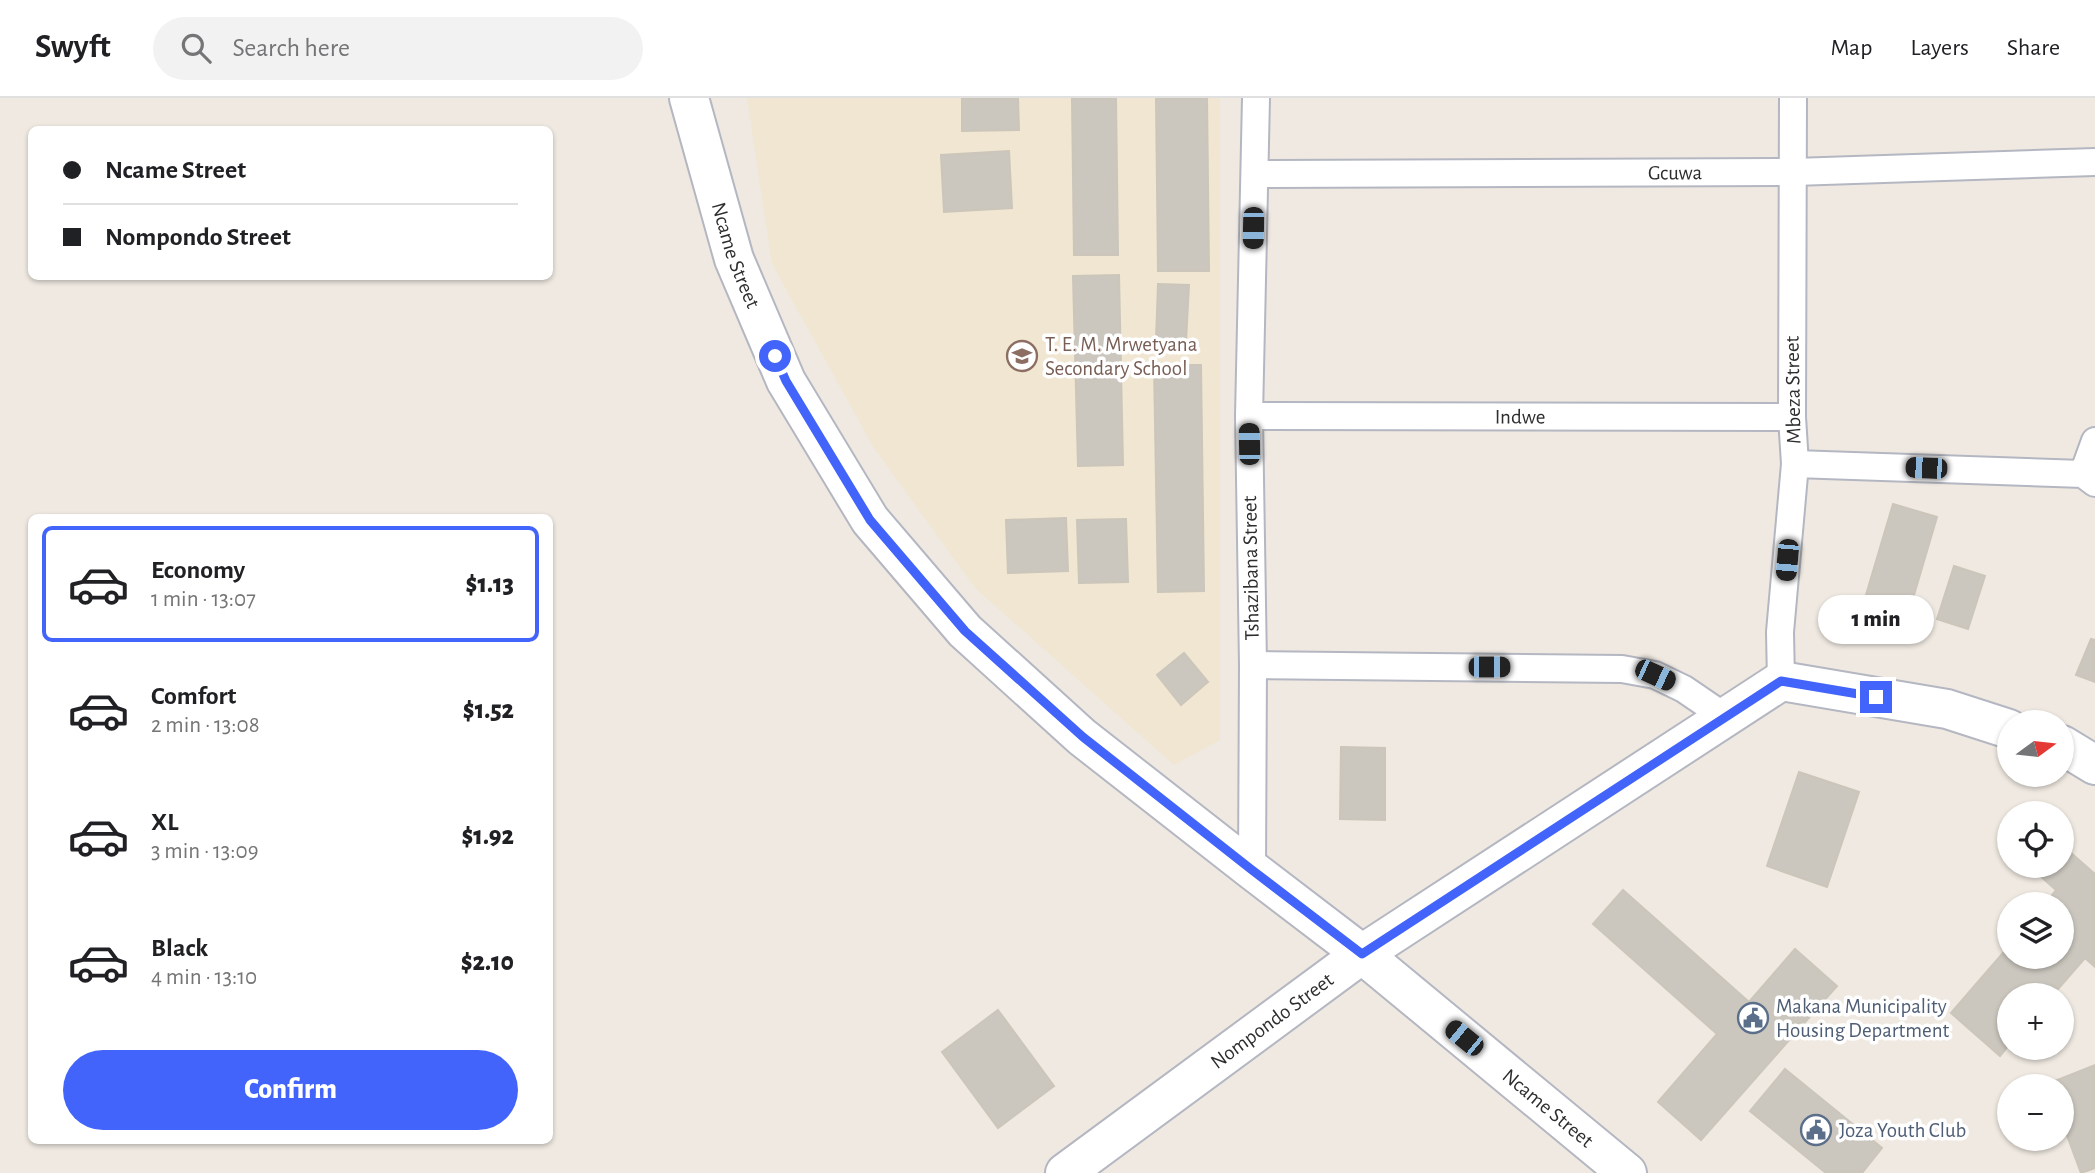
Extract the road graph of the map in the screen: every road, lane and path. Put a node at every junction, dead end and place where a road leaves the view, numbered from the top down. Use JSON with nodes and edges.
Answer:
{"nodes":[{"id":1,"x":689,"y":98,"type":"edge"},
{"id":2,"x":1256,"y":98,"type":"edge"},
{"id":3,"x":1793,"y":98,"type":"edge"},
{"id":4,"x":2095,"y":162,"type":"edge"},
{"id":5,"x":1794,"y":172,"type":"junction"},
{"id":6,"x":1255,"y":174,"type":"junction"},
{"id":7,"x":1249,"y":416,"type":"junction"},
{"id":8,"x":1792,"y":417,"type":"junction"},
{"id":9,"x":2095,"y":441,"type":"edge"},
{"id":10,"x":1795,"y":464,"type":"junction"},
{"id":11,"x":2089,"y":478,"type":"edge"},
{"id":12,"x":1253,"y":665,"type":"junction"},
{"id":13,"x":1781,"y":681,"type":"junction"},
{"id":14,"x":1725,"y":717,"type":"junction"},
{"id":15,"x":1997,"y":725,"type":"edge"},
{"id":16,"x":2074,"y":752,"type":"edge"},
{"id":17,"x":2095,"y":765,"type":"edge"},
{"id":18,"x":1252,"y":870,"type":"junction"},
{"id":19,"x":1362,"y":954,"type":"junction"},
{"id":20,"x":1065,"y":1173,"type":"edge"},
{"id":21,"x":1627,"y":1173,"type":"edge"}],
"edges":[{"from":1,"to":18,"type":"street","name":"Ncame Street"},
{"from":2,"to":6,"type":"street","name":"Tshazibana Street"},
{"from":3,"to":5,"type":"street","name":"Mbeza Street"},
{"from":4,"to":5,"type":"street","name":"Gcuwa"},
{"from":5,"to":6,"type":"street","name":"Gcuwa"},
{"from":5,"to":8,"type":"street","name":"Mbeza Street"},
{"from":6,"to":7,"type":"street","name":"Tshazibana Street"},
{"from":7,"to":8,"type":"street","name":"Indwe"},
{"from":7,"to":12,"type":"street","name":"Tshazibana Street"},
{"from":8,"to":10,"type":"street","name":"Mbeza Street"},
{"from":9,"to":11,"type":"street"},
{"from":10,"to":11,"type":"street"},
{"from":10,"to":13,"type":"street","name":"Mbeza Street"},
{"from":12,"to":14,"type":"street"},
{"from":12,"to":18,"type":"street","name":"Tshazibana Street"},
{"from":13,"to":14,"type":"street","name":"Nompondo Street"},
{"from":13,"to":15,"type":"street"},
{"from":14,"to":19,"type":"street","name":"Nompondo Street"},
{"from":16,"to":17,"type":"street"},
{"from":18,"to":19,"type":"street","name":"Ncame Street"},
{"from":19,"to":20,"type":"street","name":"Nompondo Street"},
{"from":19,"to":21,"type":"street","name":"Ncame Street"}]}
